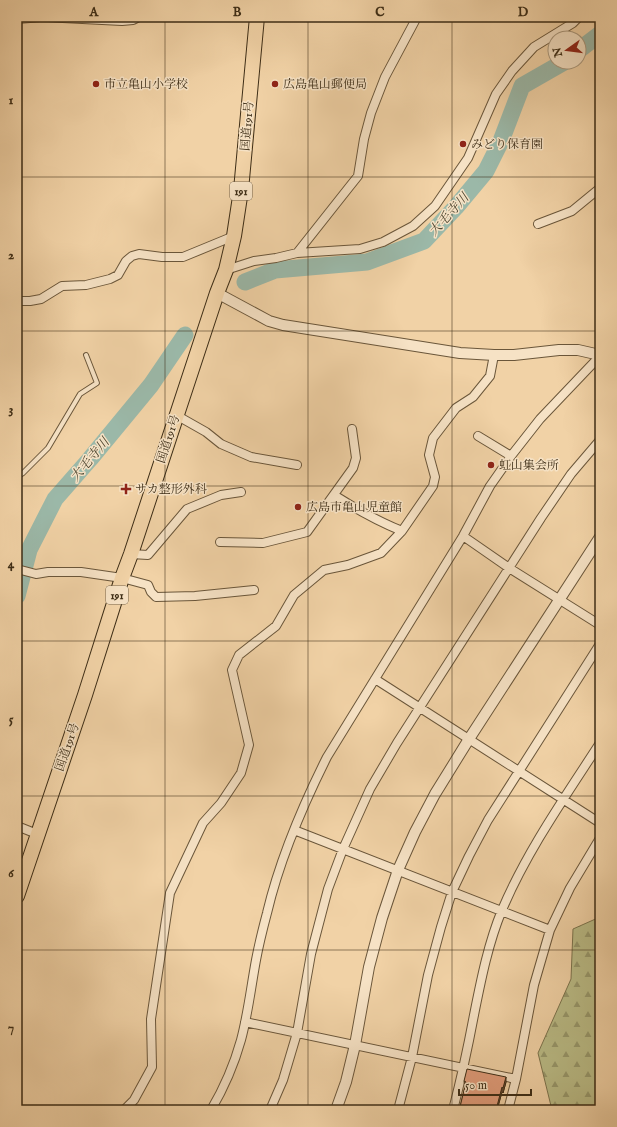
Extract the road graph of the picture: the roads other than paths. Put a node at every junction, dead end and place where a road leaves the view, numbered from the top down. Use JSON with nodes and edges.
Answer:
{"nodes":[{"id":1,"x":139,"y":17,"type":"edge"},
{"id":2,"x":257,"y":17,"type":"edge"},
{"id":3,"x":417,"y":17,"type":"edge"},
{"id":4,"x":579,"y":17,"type":"edge"},
{"id":5,"x":71,"y":18,"type":"edge"},
{"id":6,"x":17,"y":19,"type":"edge"},
{"id":7,"x":600,"y":188,"type":"edge"},
{"id":8,"x":538,"y":224,"type":"dead end"},
{"id":9,"x":234,"y":236,"type":"junction"},
{"id":10,"x":296,"y":252,"type":"junction"},
{"id":11,"x":226,"y":270,"type":"junction"},
{"id":12,"x":216,"y":293,"type":"junction"},
{"id":13,"x":17,"y":301,"type":"edge"},
{"id":14,"x":86,"y":355,"type":"dead end"},
{"id":15,"x":494,"y":355,"type":"junction"},
{"id":16,"x":600,"y":356,"type":"edge"},
{"id":17,"x":176,"y":415,"type":"junction"},
{"id":18,"x":352,"y":429,"type":"dead end"},
{"id":19,"x":478,"y":436,"type":"dead end"},
{"id":20,"x":600,"y":440,"type":"edge"},
{"id":21,"x":511,"y":456,"type":"junction"},
{"id":22,"x":297,"y":465,"type":"dead end"},
{"id":23,"x":17,"y":478,"type":"edge"},
{"id":24,"x":241,"y":492,"type":"dead end"},
{"id":25,"x":334,"y":495,"type":"junction"},
{"id":26,"x":402,"y":531,"type":"junction"},
{"id":27,"x":462,"y":536,"type":"junction"},
{"id":28,"x":600,"y":537,"type":"edge"},
{"id":29,"x":220,"y":542,"type":"dead end"},
{"id":30,"x":131,"y":554,"type":"junction"},
{"id":31,"x":509,"y":568,"type":"junction"},
{"id":32,"x":17,"y":569,"type":"edge"},
{"id":33,"x":122,"y":578,"type":"junction"},
{"id":34,"x":254,"y":590,"type":"dead end"},
{"id":35,"x":560,"y":599,"type":"junction"},
{"id":36,"x":600,"y":625,"type":"edge"},
{"id":37,"x":600,"y":644,"type":"edge"},
{"id":38,"x":375,"y":679,"type":"junction"},
{"id":39,"x":420,"y":708,"type":"junction"},
{"id":40,"x":470,"y":739,"type":"junction"},
{"id":41,"x":600,"y":743,"type":"edge"},
{"id":42,"x":519,"y":771,"type":"junction"},
{"id":43,"x":564,"y":800,"type":"junction"},
{"id":44,"x":600,"y":823,"type":"edge"},
{"id":45,"x":17,"y":826,"type":"edge"},
{"id":46,"x":294,"y":830,"type":"junction"},
{"id":47,"x":37,"y":834,"type":"junction"},
{"id":48,"x":600,"y":838,"type":"edge"},
{"id":49,"x":343,"y":849,"type":"junction"},
{"id":50,"x":398,"y":870,"type":"junction"},
{"id":51,"x":452,"y":892,"type":"junction"},
{"id":52,"x":17,"y":896,"type":"edge"},
{"id":53,"x":502,"y":911,"type":"junction"},
{"id":54,"x":550,"y":930,"type":"junction"},
{"id":55,"x":245,"y":1022,"type":"junction"},
{"id":56,"x":297,"y":1033,"type":"junction"},
{"id":57,"x":355,"y":1045,"type":"junction"},
{"id":58,"x":412,"y":1057,"type":"junction"},
{"id":59,"x":464,"y":1068,"type":"junction"},
{"id":60,"x":516,"y":1079,"type":"junction"},
{"id":61,"x":124,"y":1110,"type":"edge"},
{"id":62,"x":211,"y":1110,"type":"edge"},
{"id":63,"x":270,"y":1110,"type":"edge"},
{"id":64,"x":336,"y":1110,"type":"edge"},
{"id":65,"x":398,"y":1110,"type":"edge"},
{"id":66,"x":454,"y":1110,"type":"edge"},
{"id":67,"x":508,"y":1110,"type":"edge"}],
"edges":[{"from":1,"to":5,"type":"street"},
{"from":2,"to":9,"type":"highway","name":"国道191号","number":"191"},
{"from":3,"to":10,"type":"street"},
{"from":4,"to":10,"type":"street"},
{"from":5,"to":6,"type":"street"},
{"from":7,"to":8,"type":"street"},
{"from":9,"to":11,"type":"highway","name":"国道191号","number":"191"},
{"from":9,"to":13,"type":"street"},
{"from":10,"to":11,"type":"street"},
{"from":11,"to":12,"type":"highway","name":"国道191号","number":"191"},
{"from":12,"to":15,"type":"street"},
{"from":12,"to":17,"type":"highway","name":"国道191号","number":"191"},
{"from":14,"to":23,"type":"lane"},
{"from":15,"to":16,"type":"street"},
{"from":15,"to":26,"type":"street"},
{"from":16,"to":21,"type":"street"},
{"from":17,"to":22,"type":"street"},
{"from":17,"to":30,"type":"highway","name":"国道191号","number":"191"},
{"from":18,"to":25,"type":"street"},
{"from":19,"to":21,"type":"street"},
{"from":20,"to":31,"type":"street"},
{"from":21,"to":27,"type":"street"},
{"from":24,"to":30,"type":"street"},
{"from":25,"to":26,"type":"street"},
{"from":25,"to":29,"type":"street"},
{"from":26,"to":61,"type":"street"},
{"from":27,"to":31,"type":"street"},
{"from":27,"to":38,"type":"street"},
{"from":28,"to":35,"type":"street"},
{"from":30,"to":33,"type":"highway","name":"国道191号","number":"191"},
{"from":31,"to":35,"type":"street"},
{"from":31,"to":39,"type":"street"},
{"from":32,"to":33,"type":"street"},
{"from":33,"to":34,"type":"street"},
{"from":33,"to":47,"type":"highway","name":"国道191号","number":"191"},
{"from":35,"to":36,"type":"street"},
{"from":35,"to":40,"type":"street"},
{"from":37,"to":42,"type":"street"},
{"from":38,"to":39,"type":"street"},
{"from":38,"to":46,"type":"street"},
{"from":39,"to":40,"type":"street"},
{"from":39,"to":49,"type":"street"},
{"from":40,"to":42,"type":"street"},
{"from":40,"to":50,"type":"street"},
{"from":41,"to":43,"type":"street"},
{"from":42,"to":43,"type":"street"},
{"from":42,"to":51,"type":"street"},
{"from":43,"to":44,"type":"street"},
{"from":43,"to":53,"type":"street"},
{"from":45,"to":47,"type":"street"},
{"from":46,"to":49,"type":"street"},
{"from":46,"to":55,"type":"street"},
{"from":47,"to":52,"type":"highway","name":"国道191号","number":"191"},
{"from":48,"to":54,"type":"street"},
{"from":49,"to":50,"type":"street"},
{"from":49,"to":56,"type":"street"},
{"from":50,"to":51,"type":"street"},
{"from":50,"to":57,"type":"street"},
{"from":51,"to":53,"type":"street"},
{"from":51,"to":58,"type":"street"},
{"from":53,"to":54,"type":"street"},
{"from":53,"to":59,"type":"street"},
{"from":54,"to":60,"type":"street"},
{"from":55,"to":56,"type":"street"},
{"from":55,"to":62,"type":"street"},
{"from":56,"to":57,"type":"street"},
{"from":56,"to":63,"type":"street"},
{"from":57,"to":58,"type":"street"},
{"from":57,"to":64,"type":"street"},
{"from":58,"to":59,"type":"street"},
{"from":58,"to":65,"type":"street"},
{"from":59,"to":60,"type":"street"},
{"from":59,"to":66,"type":"street"},
{"from":60,"to":67,"type":"street"}]}
